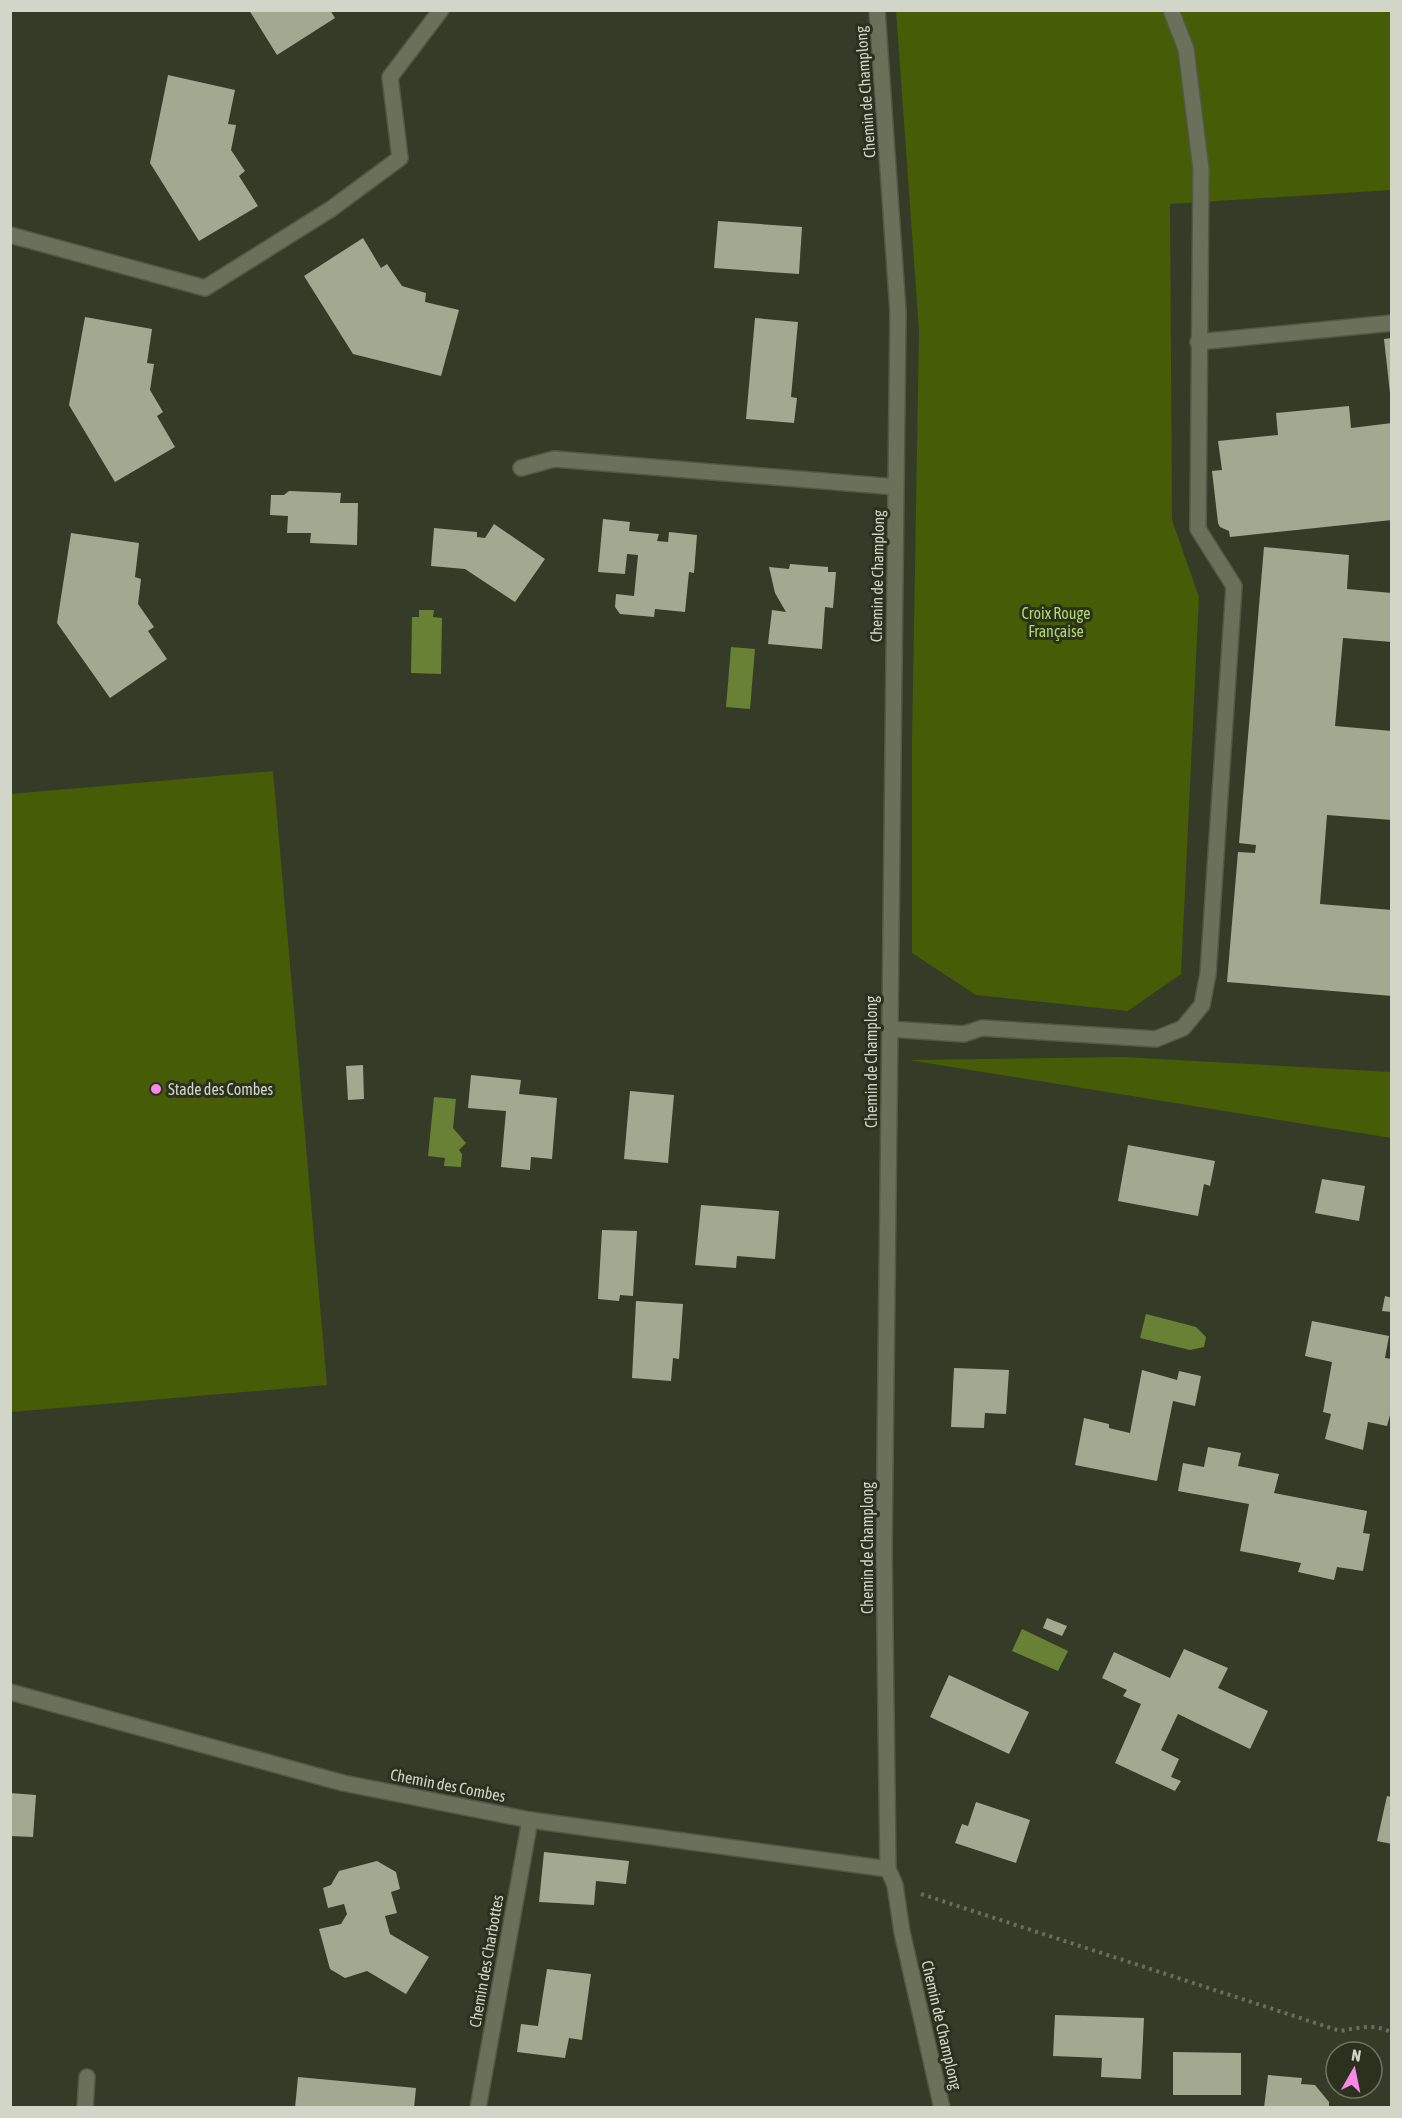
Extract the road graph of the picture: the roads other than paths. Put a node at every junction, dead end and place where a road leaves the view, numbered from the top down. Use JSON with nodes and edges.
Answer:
{"nodes":[{"id":1,"x":441,"y":10,"type":"edge"},
{"id":2,"x":877,"y":10,"type":"edge"},
{"id":3,"x":1172,"y":10,"type":"edge"},
{"id":4,"x":10,"y":235,"type":"edge"},
{"id":5,"x":1392,"y":323,"type":"edge"},
{"id":6,"x":1198,"y":342,"type":"junction"},
{"id":7,"x":520,"y":468,"type":"dead end"},
{"id":8,"x":897,"y":487,"type":"junction"},
{"id":9,"x":889,"y":1029,"type":"junction"},
{"id":10,"x":10,"y":1692,"type":"edge"},
{"id":11,"x":530,"y":1820,"type":"junction"},
{"id":12,"x":888,"y":1869,"type":"junction"},
{"id":13,"x":87,"y":2077,"type":"dead end"},
{"id":14,"x":85,"y":2108,"type":"edge"},
{"id":15,"x":477,"y":2108,"type":"edge"},
{"id":16,"x":942,"y":2108,"type":"edge"}],
"edges":[{"from":1,"to":4,"type":"street"},
{"from":2,"to":8,"type":"street","name":"Chemin de Champlong"},
{"from":3,"to":6,"type":"street"},
{"from":5,"to":6,"type":"street"},
{"from":6,"to":9,"type":"street"},
{"from":7,"to":8,"type":"street"},
{"from":8,"to":9,"type":"street","name":"Chemin de Champlong"},
{"from":9,"to":12,"type":"street","name":"Chemin de Champlong"},
{"from":10,"to":11,"type":"street","name":"Chemin des Combes"},
{"from":11,"to":12,"type":"street","name":"Chemin des Combes"},
{"from":11,"to":15,"type":"street","name":"Chemin des Charbottes"},
{"from":12,"to":16,"type":"street","name":"Chemin de Champlong"},
{"from":13,"to":14,"type":"street"}]}
